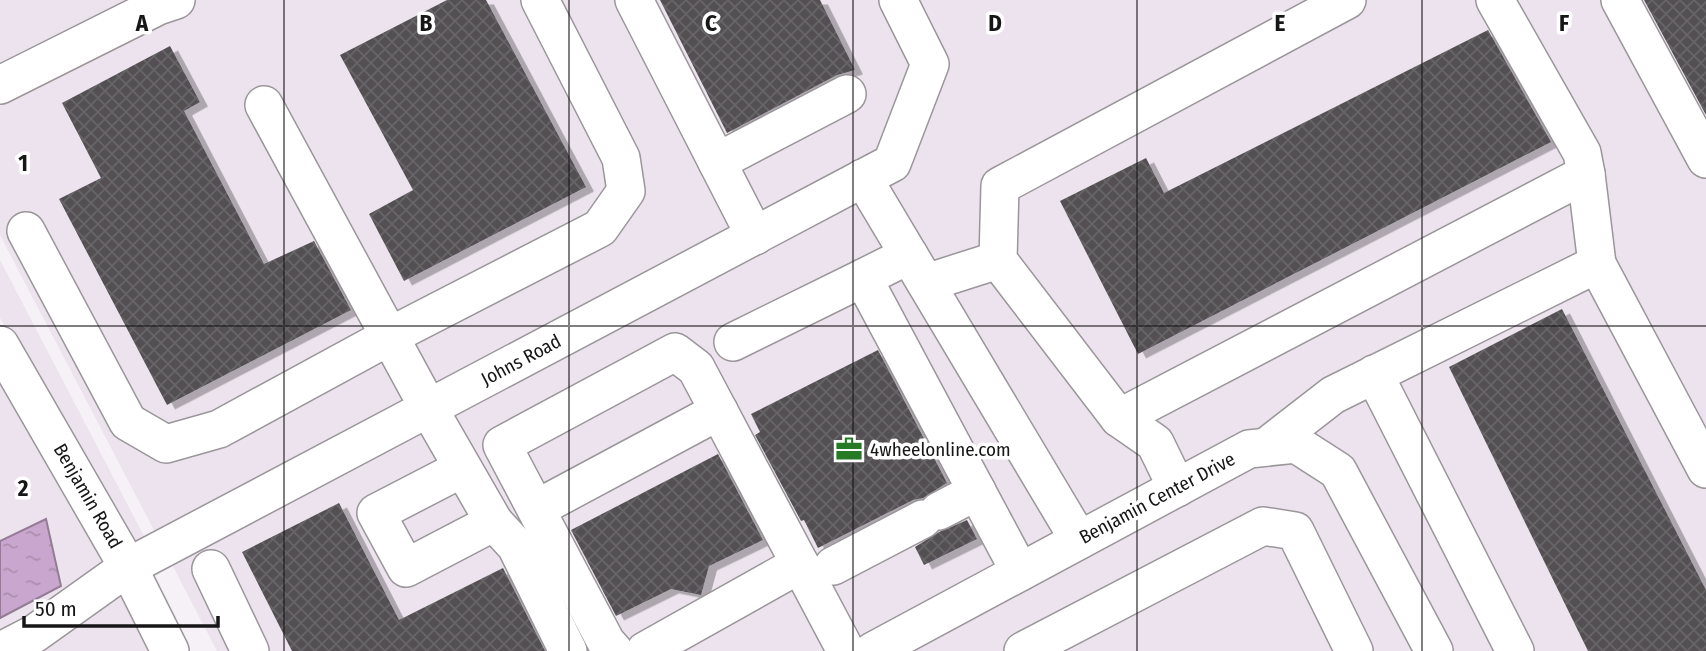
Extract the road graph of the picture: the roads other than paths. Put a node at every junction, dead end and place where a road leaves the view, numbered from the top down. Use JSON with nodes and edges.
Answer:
{"nodes":[{"id":1,"x":176,"y":0,"type":"edge"},
{"id":2,"x":540,"y":0,"type":"edge"},
{"id":3,"x":634,"y":0,"type":"edge"},
{"id":4,"x":898,"y":0,"type":"edge"},
{"id":5,"x":1347,"y":0,"type":"edge"},
{"id":6,"x":1494,"y":0,"type":"edge"},
{"id":7,"x":1620,"y":0,"type":"edge"},
{"id":8,"x":0,"y":85,"type":"edge"},
{"id":9,"x":847,"y":94,"type":"dead end"},
{"id":10,"x":264,"y":105,"type":"dead end"},
{"id":11,"x":1706,"y":159,"type":"edge"},
{"id":12,"x":717,"y":162,"type":"junction"},
{"id":13,"x":1586,"y":174,"type":"junction"},
{"id":14,"x":863,"y":178,"type":"junction"},
{"id":15,"x":26,"y":231,"type":"dead end"},
{"id":16,"x":755,"y":236,"type":"junction"},
{"id":17,"x":998,"y":260,"type":"junction"},
{"id":18,"x":1597,"y":264,"type":"junction"},
{"id":19,"x":917,"y":269,"type":"junction"},
{"id":20,"x":863,"y":278,"type":"junction"},
{"id":21,"x":390,"y":336,"type":"junction"},
{"id":22,"x":733,"y":342,"type":"dead end"},
{"id":23,"x":0,"y":345,"type":"edge"},
{"id":24,"x":1374,"y":374,"type":"junction"},
{"id":25,"x":429,"y":409,"type":"junction"},
{"id":26,"x":719,"y":411,"type":"junction"},
{"id":27,"x":1119,"y":418,"type":"junction"},
{"id":28,"x":1266,"y":447,"type":"junction"},
{"id":29,"x":463,"y":468,"type":"junction"},
{"id":30,"x":1706,"y":469,"type":"edge"},
{"id":31,"x":1177,"y":488,"type":"junction"},
{"id":32,"x":977,"y":491,"type":"junction"},
{"id":33,"x":536,"y":509,"type":"junction"},
{"id":34,"x":494,"y":522,"type":"junction"},
{"id":35,"x":1079,"y":540,"type":"junction"},
{"id":36,"x":817,"y":565,"type":"junction"},
{"id":37,"x":128,"y":567,"type":"junction"},
{"id":38,"x":211,"y":569,"type":"dead end"},
{"id":39,"x":1020,"y":572,"type":"junction"},
{"id":40,"x":913,"y":642,"type":"edge"},
{"id":41,"x":14,"y":648,"type":"edge"},
{"id":42,"x":170,"y":651,"type":"edge"},
{"id":43,"x":250,"y":651,"type":"edge"},
{"id":44,"x":568,"y":651,"type":"edge"},
{"id":45,"x":614,"y":651,"type":"edge"},
{"id":46,"x":645,"y":651,"type":"edge"},
{"id":47,"x":846,"y":651,"type":"edge"},
{"id":48,"x":873,"y":651,"type":"edge"},
{"id":49,"x":1023,"y":651,"type":"edge"},
{"id":50,"x":1354,"y":651,"type":"edge"},
{"id":51,"x":1434,"y":651,"type":"edge"},
{"id":52,"x":1515,"y":651,"type":"edge"}],
"edges":[{"from":1,"to":8,"type":"street"},
{"from":2,"to":21,"type":"street"},
{"from":3,"to":12,"type":"street"},
{"from":4,"to":14,"type":"street","name":"Johns Road"},
{"from":5,"to":17,"type":"street"},
{"from":6,"to":13,"type":"street"},
{"from":7,"to":11,"type":"street"},
{"from":9,"to":12,"type":"street"},
{"from":10,"to":21,"type":"street"},
{"from":12,"to":16,"type":"street"},
{"from":13,"to":18,"type":"street"},
{"from":13,"to":27,"type":"street"},
{"from":14,"to":16,"type":"street","name":"Johns Road"},
{"from":14,"to":19,"type":"street"},
{"from":15,"to":21,"type":"street"},
{"from":16,"to":25,"type":"street","name":"Johns Road"},
{"from":17,"to":19,"type":"street"},
{"from":17,"to":27,"type":"street"},
{"from":18,"to":24,"type":"street"},
{"from":18,"to":30,"type":"street"},
{"from":19,"to":20,"type":"street"},
{"from":19,"to":35,"type":"street"},
{"from":20,"to":22,"type":"street"},
{"from":20,"to":32,"type":"street"},
{"from":21,"to":25,"type":"street"},
{"from":23,"to":37,"type":"street","name":"Benjamin Road"},
{"from":24,"to":28,"type":"street"},
{"from":24,"to":52,"type":"street"},
{"from":25,"to":29,"type":"street"},
{"from":25,"to":37,"type":"street","name":"Johns Road"},
{"from":26,"to":33,"type":"street"},
{"from":26,"to":33,"type":"street"},
{"from":26,"to":36,"type":"street"},
{"from":27,"to":31,"type":"street"},
{"from":28,"to":31,"type":"street","name":"Benjamin Center Drive"},
{"from":28,"to":51,"type":"street","name":"Benjamin Center Drive"},
{"from":29,"to":34,"type":"street"},
{"from":29,"to":34,"type":"street"},
{"from":31,"to":35,"type":"street","name":"Benjamin Center Drive"},
{"from":32,"to":36,"type":"street"},
{"from":32,"to":39,"type":"street"},
{"from":33,"to":45,"type":"street"},
{"from":34,"to":44,"type":"street"},
{"from":35,"to":39,"type":"street","name":"Benjamin Center Drive"},
{"from":36,"to":46,"type":"street"},
{"from":36,"to":47,"type":"street"},
{"from":37,"to":41,"type":"street","name":"Johns Road"},
{"from":37,"to":42,"type":"street","name":"Benjamin Road"},
{"from":38,"to":43,"type":"street"},
{"from":39,"to":40,"type":"street","name":"Benjamin Center Drive"},
{"from":40,"to":48,"type":"street","name":"Benjamin Center Drive"},
{"from":49,"to":50,"type":"street"}]}
